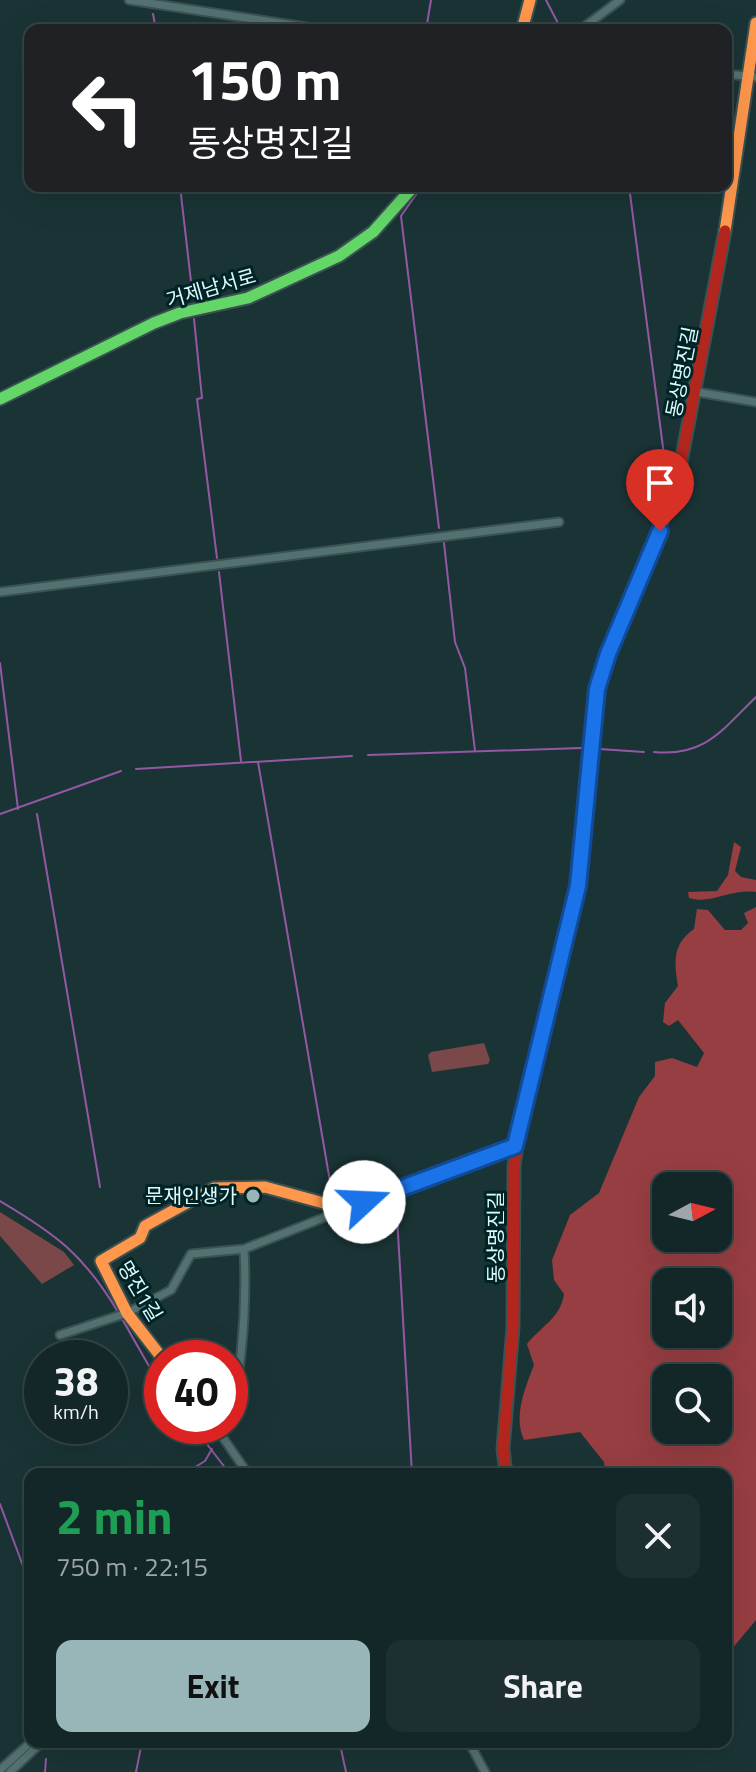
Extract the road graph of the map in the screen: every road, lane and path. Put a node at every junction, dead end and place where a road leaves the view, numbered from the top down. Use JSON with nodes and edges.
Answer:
{"nodes":[{"id":1,"x":129,"y":0,"type":"edge"},
{"id":2,"x":530,"y":0,"type":"edge"},
{"id":3,"x":620,"y":0,"type":"edge"},
{"id":4,"x":756,"y":23,"type":"edge"},
{"id":5,"x":287,"y":24,"type":"edge"},
{"id":6,"x":524,"y":24,"type":"edge"},
{"id":7,"x":588,"y":24,"type":"edge"},
{"id":8,"x":732,"y":74,"type":"edge"},
{"id":9,"x":752,"y":76,"type":"edge"},
{"id":10,"x":732,"y":191,"type":"edge"},
{"id":11,"x":409,"y":192,"type":"edge"},
{"id":12,"x":732,"y":192,"type":"edge"},
{"id":13,"x":697,"y":392,"type":"junction"},
{"id":14,"x":0,"y":399,"type":"edge"},
{"id":15,"x":756,"y":402,"type":"edge"},
{"id":16,"x":559,"y":522,"type":"dead end"},
{"id":17,"x":0,"y":592,"type":"edge"},
{"id":18,"x":515,"y":1146,"type":"junction"},
{"id":19,"x":338,"y":1212,"type":"junction"},
{"id":20,"x":244,"y":1249,"type":"junction"},
{"id":21,"x":121,"y":1315,"type":"junction"},
{"id":22,"x":60,"y":1335,"type":"dead end"},
{"id":23,"x":145,"y":1340,"type":"edge"},
{"id":24,"x":243,"y":1340,"type":"edge"},
{"id":25,"x":229,"y":1444,"type":"edge"},
{"id":26,"x":244,"y":1468,"type":"edge"},
{"id":27,"x":505,"y":1468,"type":"edge"},
{"id":28,"x":24,"y":1748,"type":"edge"},
{"id":29,"x":36,"y":1748,"type":"edge"},
{"id":30,"x":472,"y":1748,"type":"edge"},
{"id":31,"x":0,"y":1770,"type":"edge"},
{"id":32,"x":10,"y":1772,"type":"edge"},
{"id":33,"x":485,"y":1772,"type":"edge"}],
"edges":[{"from":1,"to":5,"type":"street"},
{"from":2,"to":6,"type":"street"},
{"from":3,"to":7,"type":"street"},
{"from":4,"to":9,"type":"street","name":"동상명진길"},
{"from":8,"to":9,"type":"street"},
{"from":9,"to":10,"type":"street","name":"동상명진길"},
{"from":11,"to":14,"type":"street","name":"거제남서로"},
{"from":12,"to":13,"type":"street","name":"동상명진길"},
{"from":13,"to":15,"type":"street"},
{"from":13,"to":18,"type":"street","name":"동상명진길"},
{"from":16,"to":17,"type":"street"},
{"from":18,"to":19,"type":"street"},
{"from":18,"to":27,"type":"street","name":"동상명진길"},
{"from":19,"to":20,"type":"street"},
{"from":19,"to":21,"type":"street","name":"명진1길"},
{"from":20,"to":21,"type":"street"},
{"from":20,"to":24,"type":"street"},
{"from":21,"to":22,"type":"street"},
{"from":21,"to":23,"type":"street","name":"명진1길"},
{"from":25,"to":26,"type":"street"},
{"from":28,"to":31,"type":"street"},
{"from":29,"to":32,"type":"street"},
{"from":30,"to":33,"type":"street"}]}
